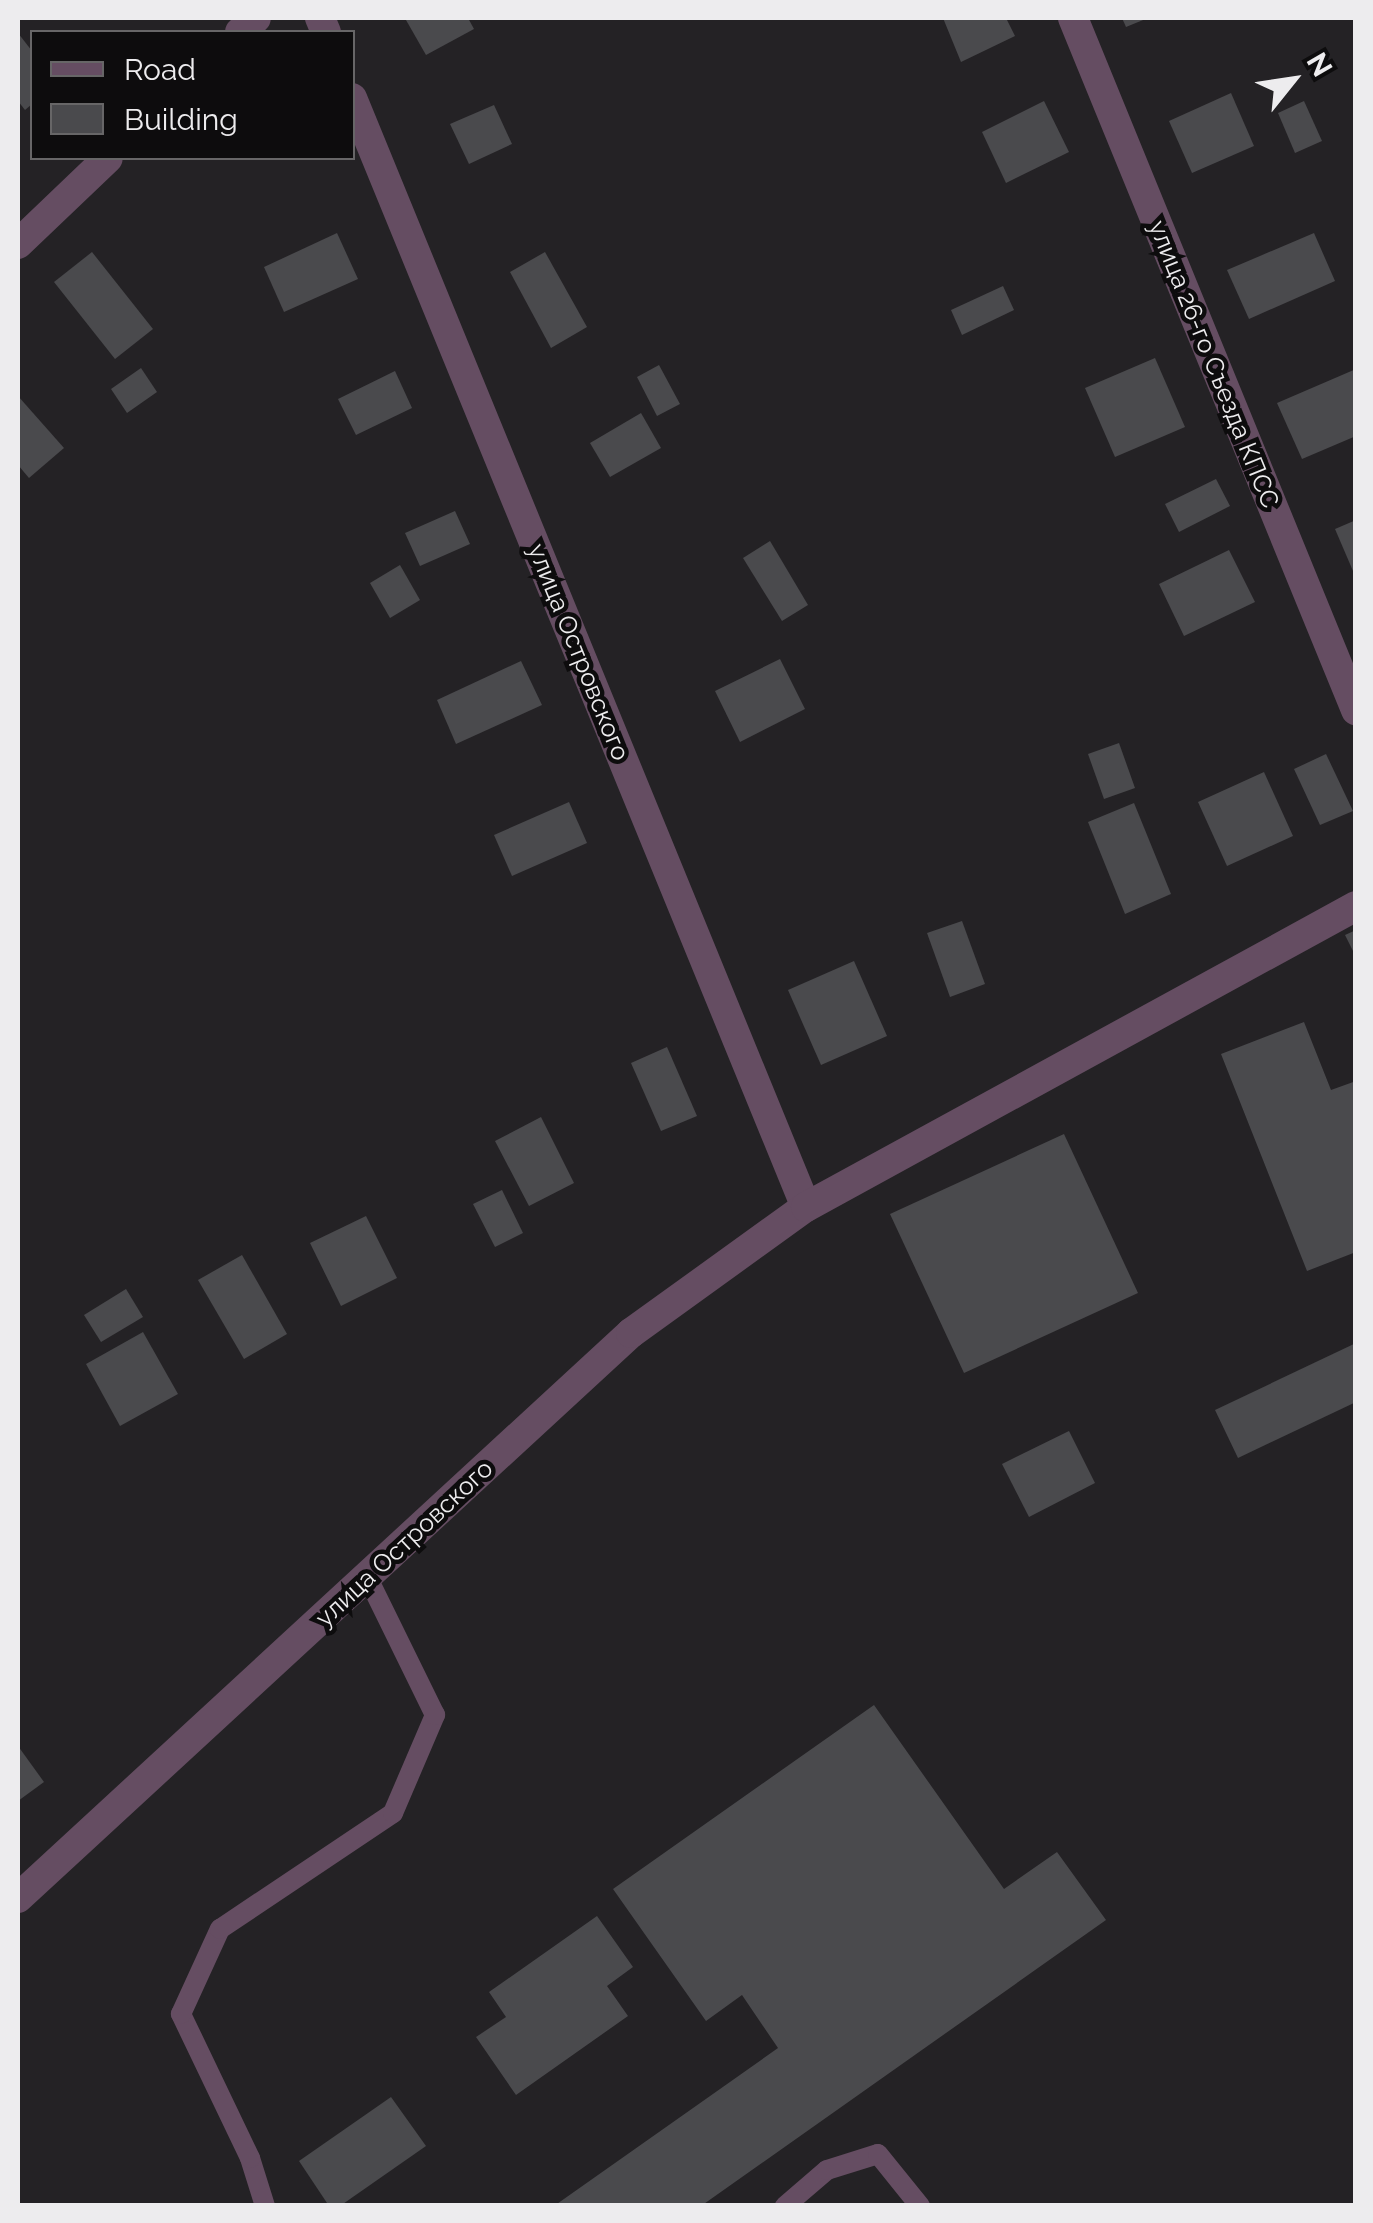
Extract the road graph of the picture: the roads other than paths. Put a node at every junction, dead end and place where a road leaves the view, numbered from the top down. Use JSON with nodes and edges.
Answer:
{"nodes":[{"id":1,"x":1073,"y":18,"type":"edge"},
{"id":2,"x":355,"y":105,"type":"edge"},
{"id":3,"x":106,"y":160,"type":"edge"},
{"id":4,"x":18,"y":244,"type":"edge"},
{"id":5,"x":1356,"y":710,"type":"edge"},
{"id":6,"x":1356,"y":906,"type":"edge"},
{"id":7,"x":806,"y":1207,"type":"junction"},
{"id":8,"x":367,"y":1576,"type":"junction"},
{"id":9,"x":18,"y":1898,"type":"edge"},
{"id":10,"x":265,"y":2206,"type":"edge"},
{"id":11,"x":785,"y":2206,"type":"edge"},
{"id":12,"x":920,"y":2206,"type":"edge"}],
"edges":[{"from":1,"to":5,"type":"street","name":"улица 26-го Съезда КПСС"},
{"from":2,"to":7,"type":"street","name":"улица Островского"},
{"from":3,"to":4,"type":"street"},
{"from":6,"to":7,"type":"street","name":"улица Островского"},
{"from":7,"to":8,"type":"street","name":"улица Островского"},
{"from":8,"to":9,"type":"street","name":"улица Островского"},
{"from":8,"to":10,"type":"lane"},
{"from":11,"to":12,"type":"lane"}]}
